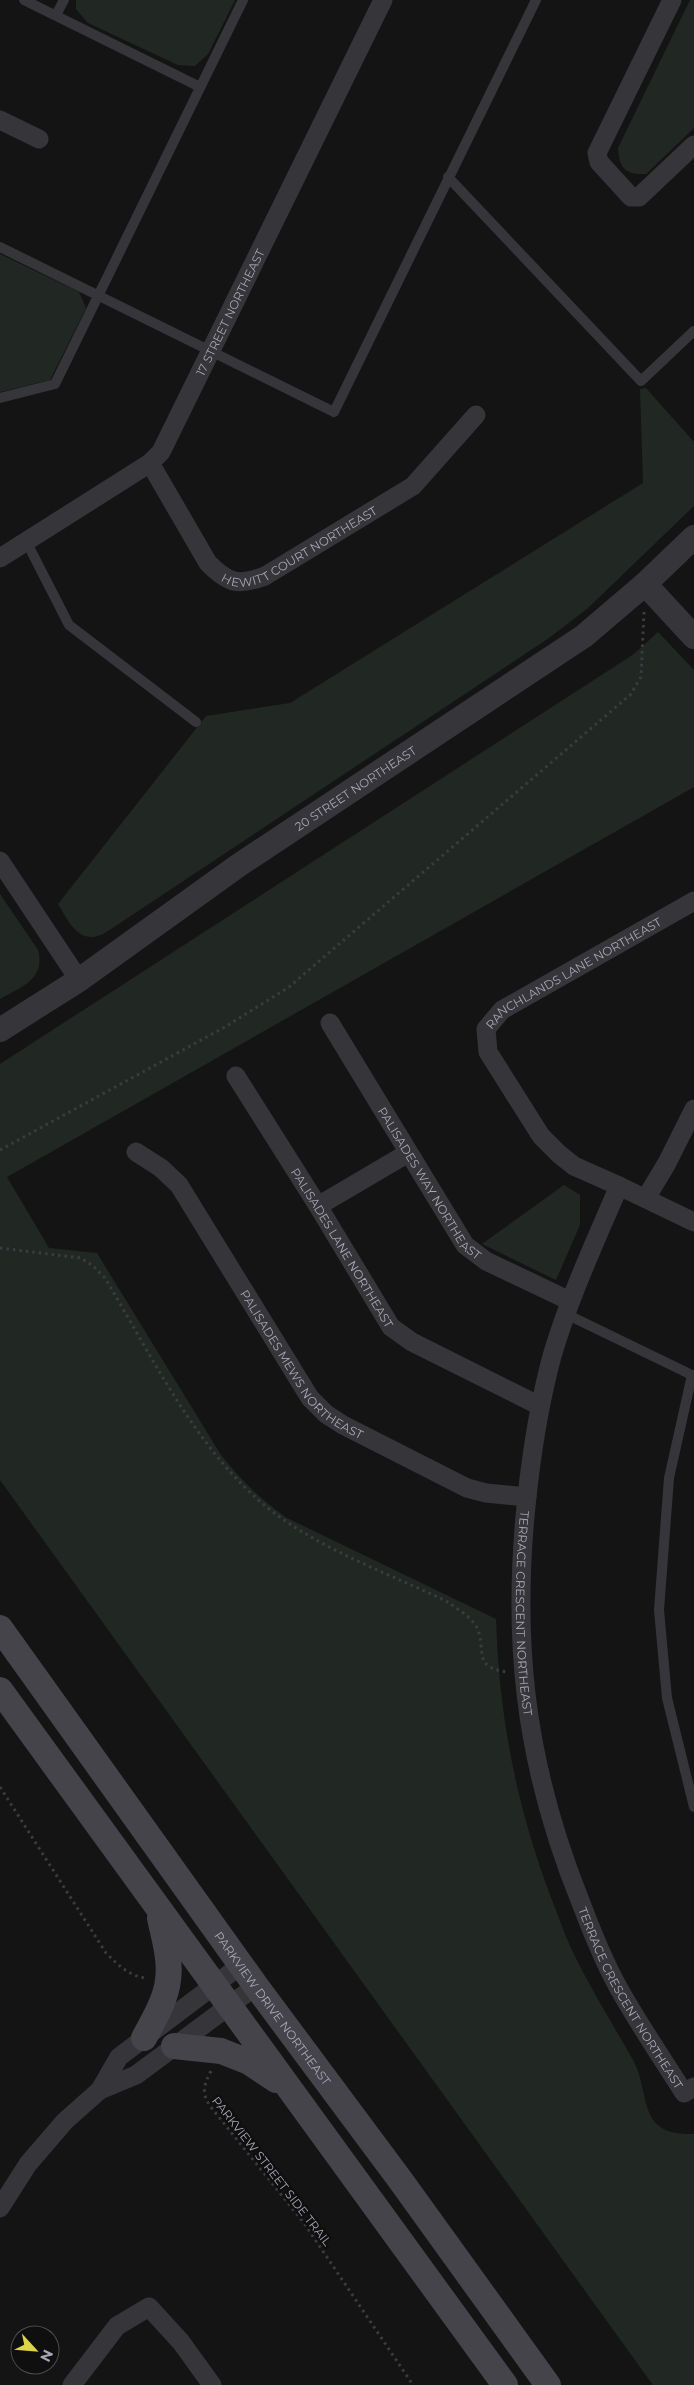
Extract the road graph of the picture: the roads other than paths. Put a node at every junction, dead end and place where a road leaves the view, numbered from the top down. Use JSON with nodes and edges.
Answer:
{"nodes":[{"id":1,"x":24,"y":0,"type":"edge"},
{"id":2,"x":64,"y":0,"type":"edge"},
{"id":3,"x":243,"y":0,"type":"edge"},
{"id":4,"x":383,"y":0,"type":"edge"},
{"id":5,"x":536,"y":0,"type":"edge"},
{"id":6,"x":672,"y":0,"type":"edge"},
{"id":7,"x":56,"y":15,"type":"junction"},
{"id":8,"x":200,"y":87,"type":"junction"},
{"id":9,"x":0,"y":120,"type":"edge"},
{"id":10,"x":39,"y":139,"type":"dead end"},
{"id":11,"x":694,"y":146,"type":"edge"},
{"id":12,"x":448,"y":177,"type":"junction"},
{"id":13,"x":0,"y":247,"type":"edge"},
{"id":14,"x":98,"y":296,"type":"junction"},
{"id":15,"x":694,"y":331,"type":"edge"},
{"id":16,"x":210,"y":351,"type":"junction"},
{"id":17,"x":0,"y":398,"type":"edge"},
{"id":18,"x":476,"y":415,"type":"dead end"},
{"id":19,"x":150,"y":463,"type":"junction"},
{"id":20,"x":694,"y":537,"type":"edge"},
{"id":21,"x":26,"y":541,"type":"junction"},
{"id":22,"x":0,"y":558,"type":"edge"},
{"id":23,"x":645,"y":584,"type":"junction"},
{"id":24,"x":694,"y":637,"type":"edge"},
{"id":25,"x":196,"y":722,"type":"dead end"},
{"id":26,"x":0,"y":861,"type":"edge"},
{"id":27,"x":694,"y":901,"type":"edge"},
{"id":28,"x":79,"y":980,"type":"junction"},
{"id":29,"x":330,"y":1023,"type":"dead end"},
{"id":30,"x":2,"y":1028,"type":"edge"},
{"id":31,"x":236,"y":1076,"type":"dead end"},
{"id":32,"x":694,"y":1109,"type":"edge"},
{"id":33,"x":136,"y":1152,"type":"dead end"},
{"id":34,"x":408,"y":1153,"type":"junction"},
{"id":35,"x":619,"y":1186,"type":"junction"},
{"id":36,"x":646,"y":1198,"type":"junction"},
{"id":37,"x":318,"y":1206,"type":"junction"},
{"id":38,"x":694,"y":1222,"type":"edge"},
{"id":39,"x":568,"y":1308,"type":"junction"},
{"id":40,"x":693,"y":1375,"type":"edge"},
{"id":41,"x":540,"y":1406,"type":"junction"},
{"id":42,"x":527,"y":1497,"type":"junction"},
{"id":43,"x":0,"y":1628,"type":"edge"},
{"id":44,"x":0,"y":1690,"type":"edge"},
{"id":45,"x":694,"y":1807,"type":"edge"},
{"id":46,"x":158,"y":1910,"type":"junction"},
{"id":47,"x":241,"y":1965,"type":"junction"},
{"id":48,"x":213,"y":1985,"type":"junction"},
{"id":49,"x":256,"y":1986,"type":"junction"},
{"id":50,"x":229,"y":2006,"type":"junction"},
{"id":51,"x":144,"y":2038,"type":"junction"},
{"id":52,"x":174,"y":2046,"type":"junction"},
{"id":53,"x":694,"y":2087,"type":"edge"},
{"id":54,"x":288,"y":2088,"type":"junction"},
{"id":55,"x":100,"y":2090,"type":"junction"},
{"id":56,"x":0,"y":2208,"type":"edge"},
{"id":57,"x":72,"y":2385,"type":"edge"},
{"id":58,"x":212,"y":2385,"type":"edge"},
{"id":59,"x":505,"y":2385,"type":"edge"},
{"id":60,"x":548,"y":2385,"type":"edge"}],
"edges":[{"from":1,"to":7,"type":"lane"},
{"from":2,"to":7,"type":"lane"},
{"from":3,"to":8,"type":"lane"},
{"from":4,"to":16,"type":"street","name":"17 STREET NORTHEAST"},
{"from":5,"to":12,"type":"lane"},
{"from":6,"to":11,"type":"street"},
{"from":7,"to":8,"type":"lane"},
{"from":8,"to":14,"type":"lane"},
{"from":9,"to":10,"type":"street"},
{"from":12,"to":15,"type":"lane"},
{"from":12,"to":16,"type":"lane"},
{"from":13,"to":14,"type":"lane"},
{"from":14,"to":16,"type":"lane"},
{"from":14,"to":17,"type":"lane"},
{"from":16,"to":19,"type":"street","name":"17 STREET NORTHEAST"},
{"from":18,"to":19,"type":"street","name":"HEWITT COURT NORTHEAST"},
{"from":19,"to":21,"type":"street","name":"17 STREET NORTHEAST"},
{"from":20,"to":23,"type":"street","name":"20 STREET NORTHEAST"},
{"from":21,"to":22,"type":"street","name":"17 STREET NORTHEAST"},
{"from":21,"to":25,"type":"lane"},
{"from":23,"to":24,"type":"street"},
{"from":23,"to":28,"type":"street","name":"20 STREET NORTHEAST"},
{"from":26,"to":28,"type":"street"},
{"from":27,"to":35,"type":"street","name":"RANCHLANDS LANE NORTHEAST"},
{"from":28,"to":30,"type":"street","name":"20 STREET NORTHEAST"},
{"from":29,"to":34,"type":"street","name":"PALISADES WAY NORTHEAST"},
{"from":31,"to":37,"type":"street","name":"PALISADES LANE NORTHEAST"},
{"from":32,"to":36,"type":"street"},
{"from":33,"to":42,"type":"street","name":"PALISADES MEWS NORTHEAST"},
{"from":34,"to":37,"type":"street"},
{"from":34,"to":39,"type":"street","name":"PALISADES WAY NORTHEAST"},
{"from":35,"to":36,"type":"street"},
{"from":35,"to":39,"type":"street","name":"TERRACE CRESCENT NORTHEAST"},
{"from":36,"to":38,"type":"street"},
{"from":37,"to":41,"type":"street","name":"PALISADES LANE NORTHEAST"},
{"from":39,"to":40,"type":"lane"},
{"from":39,"to":41,"type":"street","name":"TERRACE CRESCENT NORTHEAST"},
{"from":40,"to":45,"type":"lane"},
{"from":41,"to":42,"type":"street","name":"TERRACE CRESCENT NORTHEAST"},
{"from":42,"to":53,"type":"street","name":"TERRACE CRESCENT NORTHEAST"},
{"from":43,"to":47,"type":"main road","name":"PARKVIEW DRIVE NORTHEAST"},
{"from":44,"to":46,"type":"main road"},
{"from":46,"to":48,"type":"main road"},
{"from":46,"to":51,"type":"main road"},
{"from":47,"to":48,"type":"street"},
{"from":47,"to":49,"type":"main road","name":"PARKVIEW DRIVE NORTHEAST"},
{"from":48,"to":50,"type":"main road"},
{"from":48,"to":51,"type":"street"},
{"from":49,"to":50,"type":"street"},
{"from":49,"to":60,"type":"main road","name":"PARKVIEW DRIVE NORTHEAST"},
{"from":50,"to":52,"type":"street"},
{"from":50,"to":54,"type":"main road"},
{"from":51,"to":55,"type":"street"},
{"from":52,"to":54,"type":"main road"},
{"from":52,"to":55,"type":"street"},
{"from":54,"to":59,"type":"main road"},
{"from":55,"to":56,"type":"street"},
{"from":57,"to":58,"type":"street"}]}
